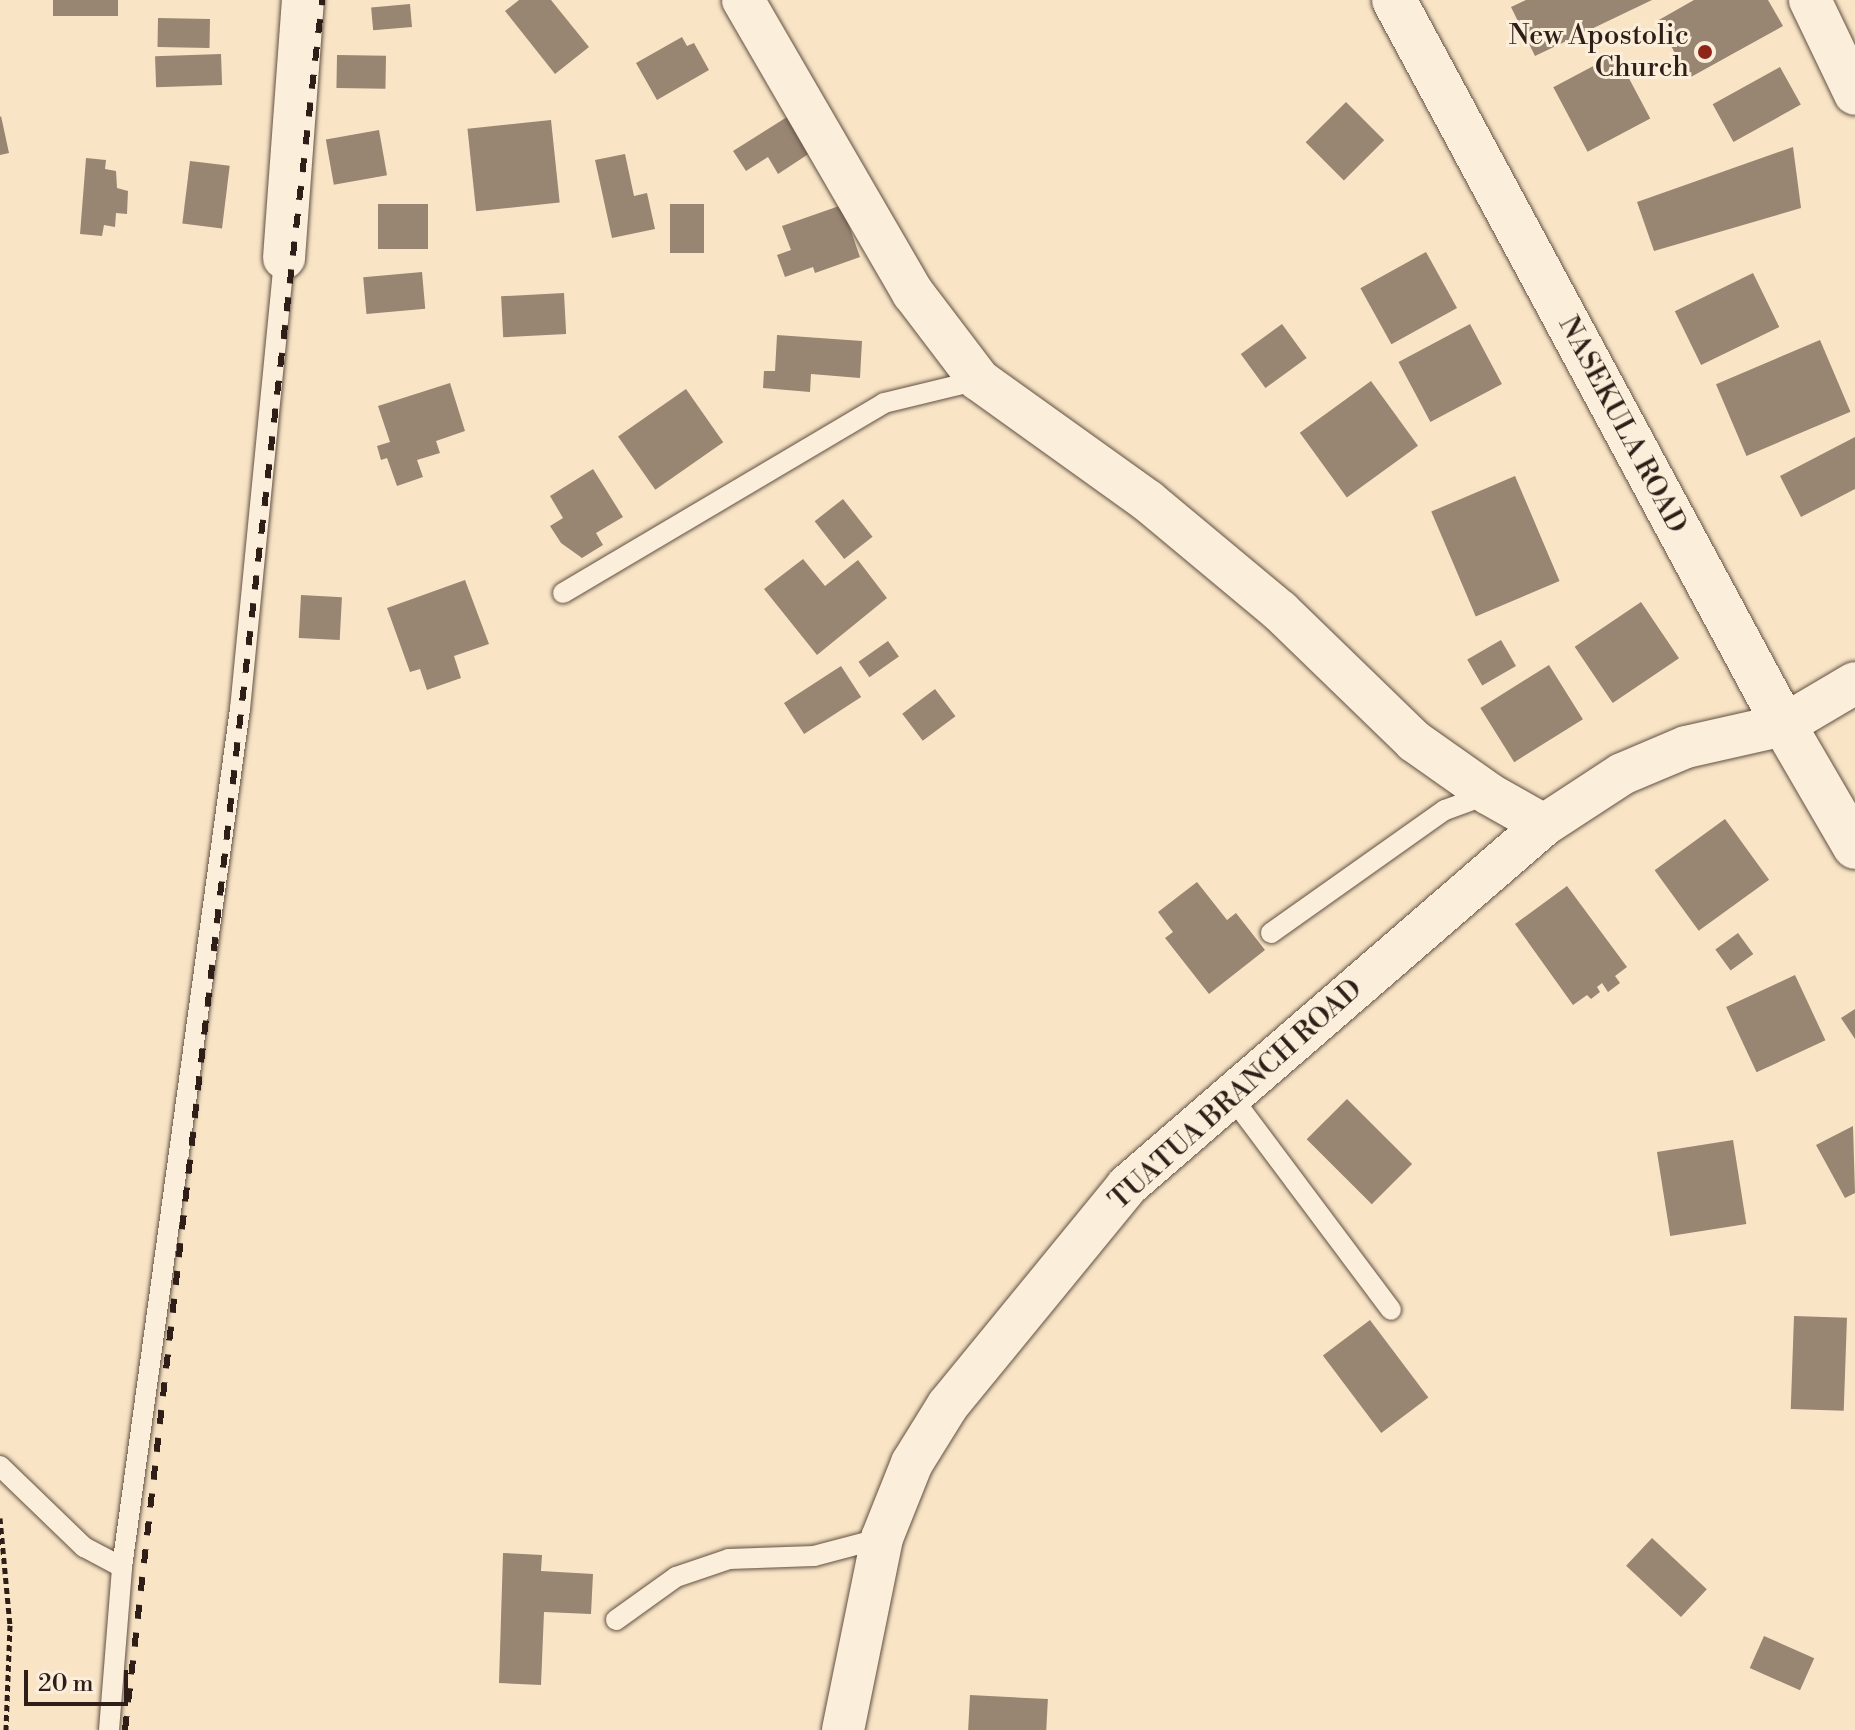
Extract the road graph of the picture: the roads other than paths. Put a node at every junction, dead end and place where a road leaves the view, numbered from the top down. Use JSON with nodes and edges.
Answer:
{"nodes":[{"id":1,"x":303,"y":0,"type":"edge"},
{"id":2,"x":743,"y":0,"type":"edge"},
{"id":3,"x":1394,"y":0,"type":"edge"},
{"id":4,"x":1810,"y":0,"type":"edge"},
{"id":5,"x":1855,"y":94,"type":"edge"},
{"id":6,"x":284,"y":258,"type":"joint"},
{"id":7,"x":979,"y":380,"type":"junction"},
{"id":8,"x":563,"y":593,"type":"dead end"},
{"id":9,"x":1855,"y":683,"type":"edge"},
{"id":10,"x":1784,"y":725,"type":"junction"},
{"id":11,"x":1489,"y":794,"type":"junction"},
{"id":12,"x":1544,"y":825,"type":"junction"},
{"id":13,"x":1855,"y":847,"type":"edge"},
{"id":14,"x":1271,"y":933,"type":"dead end"},
{"id":15,"x":1231,"y":1096,"type":"junction"},
{"id":16,"x":1391,"y":1310,"type":"dead end"},
{"id":17,"x":0,"y":1466,"type":"edge"},
{"id":18,"x":882,"y":1538,"type":"junction"},
{"id":19,"x":122,"y":1567,"type":"junction"},
{"id":20,"x":616,"y":1620,"type":"dead end"},
{"id":21,"x":109,"y":1730,"type":"edge"},
{"id":22,"x":843,"y":1730,"type":"edge"}],
"edges":[{"from":1,"to":6,"type":"street"},
{"from":2,"to":7,"type":"street"},
{"from":3,"to":10,"type":"main road","name":"NASEKULA ROAD"},
{"from":4,"to":5,"type":"street"},
{"from":6,"to":19,"type":"lane"},
{"from":7,"to":8,"type":"lane"},
{"from":7,"to":11,"type":"street"},
{"from":9,"to":10,"type":"street","name":"TUATUA BRANCH ROAD"},
{"from":10,"to":12,"type":"street","name":"TUATUA BRANCH ROAD"},
{"from":10,"to":13,"type":"main road","name":"NASEKULA ROAD"},
{"from":11,"to":12,"type":"street"},
{"from":11,"to":14,"type":"lane"},
{"from":12,"to":15,"type":"street","name":"TUATUA BRANCH ROAD"},
{"from":15,"to":16,"type":"lane"},
{"from":15,"to":18,"type":"street","name":"TUATUA BRANCH ROAD"},
{"from":17,"to":19,"type":"lane"},
{"from":18,"to":20,"type":"lane"},
{"from":18,"to":22,"type":"street","name":"TUATUA BRANCH ROAD"},
{"from":19,"to":21,"type":"lane"}]}
